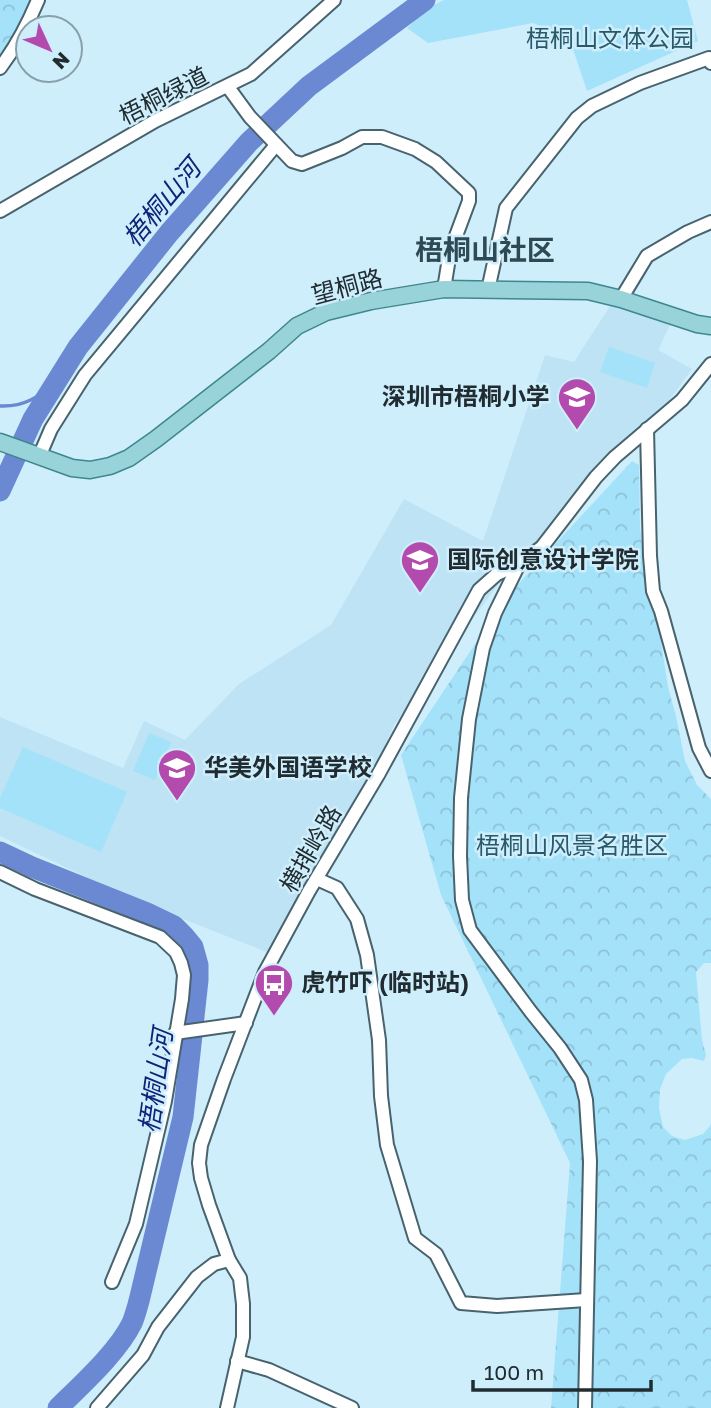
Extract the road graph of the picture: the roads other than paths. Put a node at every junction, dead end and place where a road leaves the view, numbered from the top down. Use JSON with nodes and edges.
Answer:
{"nodes":[{"id":1,"x":38,"y":0,"type":"edge"},
{"id":2,"x":334,"y":0,"type":"edge"},
{"id":3,"x":711,"y":63,"type":"edge"},
{"id":4,"x":0,"y":68,"type":"edge"},
{"id":5,"x":228,"y":87,"type":"junction"},
{"id":6,"x":273,"y":143,"type":"junction"},
{"id":7,"x":0,"y":211,"type":"edge"},
{"id":8,"x":711,"y":222,"type":"edge"},
{"id":9,"x":444,"y":289,"type":"junction"},
{"id":10,"x":488,"y":290,"type":"junction"},
{"id":11,"x":621,"y":299,"type":"junction"},
{"id":12,"x":711,"y":326,"type":"edge"},
{"id":13,"x":711,"y":364,"type":"edge"},
{"id":14,"x":647,"y":429,"type":"junction"},
{"id":15,"x":4,"y":443,"type":"edge"},
{"id":16,"x":39,"y":457,"type":"junction"},
{"id":17,"x":519,"y":564,"type":"junction"},
{"id":18,"x":705,"y":746,"type":"edge"},
{"id":19,"x":711,"y":771,"type":"edge"},
{"id":20,"x":0,"y":872,"type":"edge"},
{"id":21,"x":317,"y":879,"type":"junction"},
{"id":22,"x":246,"y":1023,"type":"junction"},
{"id":23,"x":175,"y":1033,"type":"junction"},
{"id":24,"x":229,"y":1260,"type":"junction"},
{"id":25,"x":112,"y":1282,"type":"dead end"},
{"id":26,"x":586,"y":1300,"type":"junction"},
{"id":27,"x":237,"y":1361,"type":"junction"},
{"id":28,"x":97,"y":1408,"type":"edge"},
{"id":29,"x":227,"y":1408,"type":"edge"},
{"id":30,"x":352,"y":1408,"type":"edge"},
{"id":31,"x":585,"y":1408,"type":"edge"}],
"edges":[{"from":1,"to":4,"type":"street"},
{"from":2,"to":5,"type":"street","name":"梧桐绿道"},
{"from":3,"to":10,"type":"street"},
{"from":5,"to":6,"type":"street"},
{"from":5,"to":7,"type":"street","name":"梧桐绿道"},
{"from":6,"to":9,"type":"street"},
{"from":6,"to":16,"type":"street"},
{"from":8,"to":11,"type":"street"},
{"from":9,"to":10,"type":"main road","name":"望桐路"},
{"from":9,"to":16,"type":"main road","name":"望桐路"},
{"from":10,"to":11,"type":"main road","name":"望桐路"},
{"from":11,"to":12,"type":"main road","name":"望桐路"},
{"from":13,"to":14,"type":"street","name":"横排岭路"},
{"from":14,"to":17,"type":"street","name":"横排岭路"},
{"from":14,"to":18,"type":"street"},
{"from":15,"to":16,"type":"main road","name":"望桐路"},
{"from":17,"to":21,"type":"street","name":"横排岭路"},
{"from":17,"to":26,"type":"street"},
{"from":18,"to":19,"type":"street"},
{"from":20,"to":23,"type":"street"},
{"from":21,"to":22,"type":"street","name":"横排岭路"},
{"from":21,"to":26,"type":"street"},
{"from":22,"to":23,"type":"street"},
{"from":22,"to":24,"type":"street","name":"横排岭路"},
{"from":23,"to":25,"type":"street"},
{"from":24,"to":27,"type":"street","name":"横排岭路"},
{"from":24,"to":28,"type":"street"},
{"from":26,"to":31,"type":"street"},
{"from":27,"to":29,"type":"street","name":"横排岭路"},
{"from":27,"to":30,"type":"street"}]}
